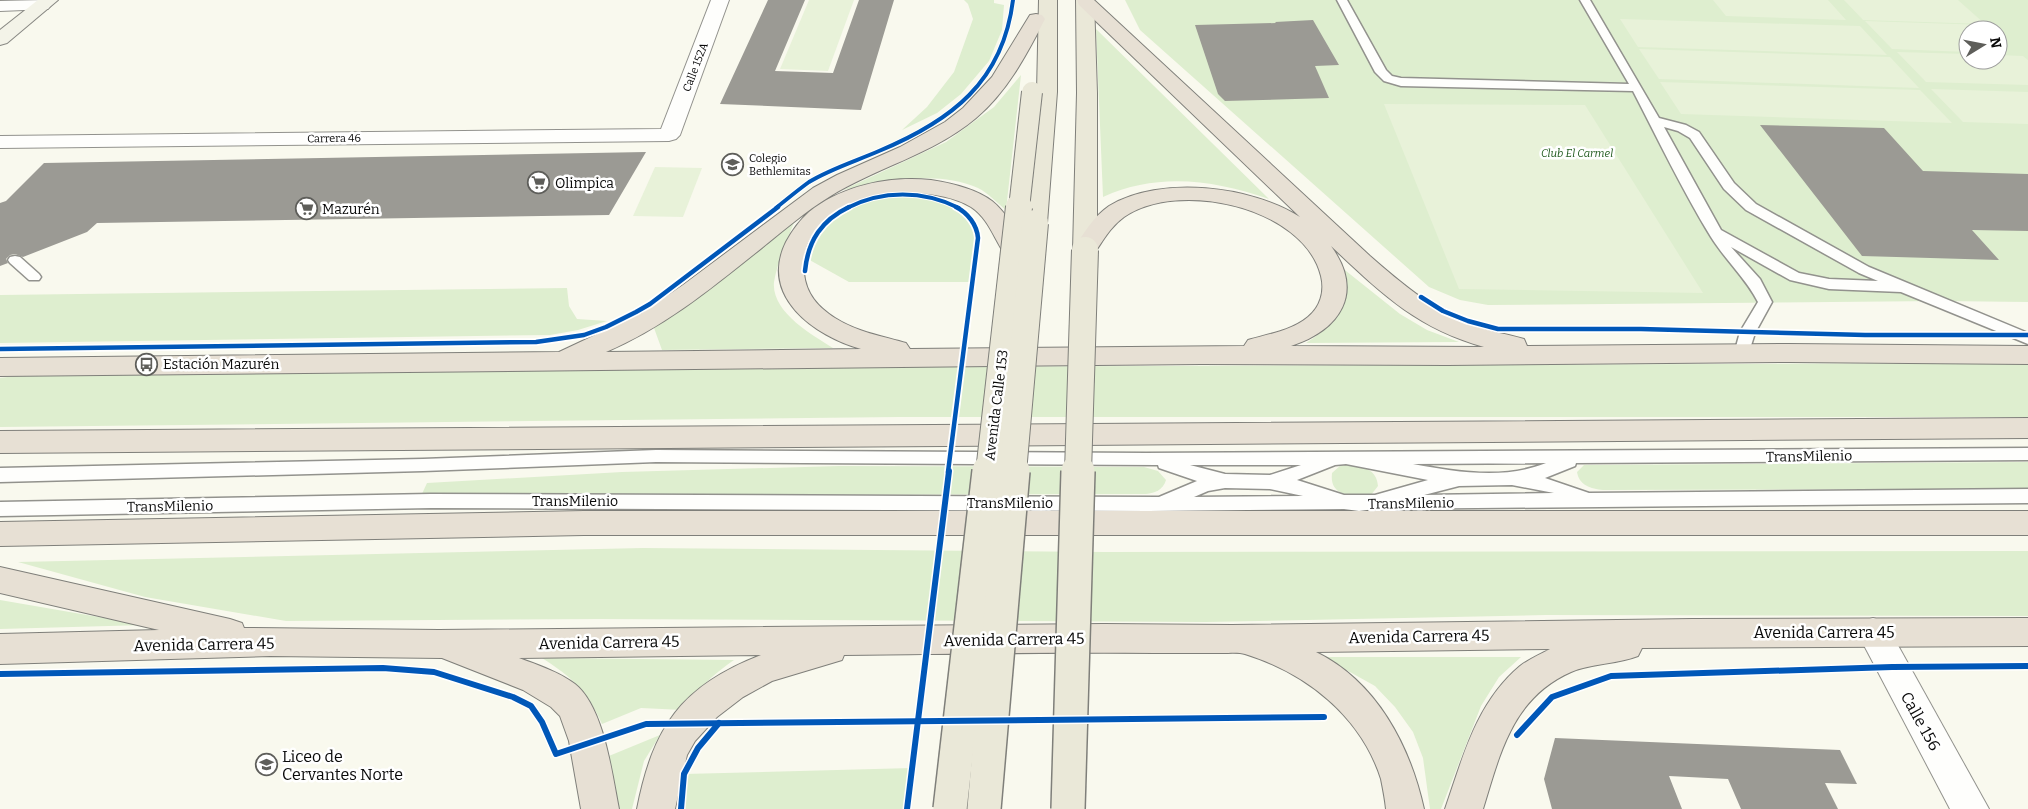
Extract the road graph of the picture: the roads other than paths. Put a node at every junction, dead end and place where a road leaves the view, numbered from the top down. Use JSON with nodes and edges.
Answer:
{"nodes":[{"id":1,"x":720,"y":0,"type":"edge"},
{"id":2,"x":1085,"y":0,"type":"edge"},
{"id":3,"x":1342,"y":0,"type":"edge"},
{"id":4,"x":1585,"y":0,"type":"edge"},
{"id":5,"x":46,"y":3,"type":"edge"},
{"id":6,"x":12,"y":4,"type":"edge"},
{"id":7,"x":1040,"y":6,"type":"edge"},
{"id":8,"x":0,"y":17,"type":"edge"},
{"id":9,"x":0,"y":39,"type":"edge"},
{"id":10,"x":1637,"y":88,"type":"junction"},
{"id":11,"x":1040,"y":92,"type":"junction"},
{"id":12,"x":1653,"y":120,"type":"junction"},
{"id":13,"x":669,"y":135,"type":"joint"},
{"id":14,"x":0,"y":142,"type":"edge"},
{"id":15,"x":1715,"y":232,"type":"junction"},
{"id":16,"x":1086,"y":250,"type":"junction"},
{"id":17,"x":1014,"y":251,"type":"junction"},
{"id":18,"x":15,"y":260,"type":"dead end"},
{"id":19,"x":34,"y":277,"type":"dead end"},
{"id":20,"x":1903,"y":287,"type":"junction"},
{"id":21,"x":2028,"y":339,"type":"edge"},
{"id":22,"x":1742,"y":354,"type":"junction"},
{"id":23,"x":1201,"y":355,"type":"junction"},
{"id":24,"x":1611,"y":355,"type":"junction"},
{"id":25,"x":2028,"y":356,"type":"edge"},
{"id":26,"x":970,"y":358,"type":"junction"},
{"id":27,"x":559,"y":362,"type":"junction"},
{"id":28,"x":51,"y":366,"type":"junction"},
{"id":29,"x":0,"y":367,"type":"edge"},
{"id":30,"x":0,"y":374,"type":"edge"},
{"id":31,"x":2028,"y":428,"type":"edge"},
{"id":32,"x":0,"y":442,"type":"edge"},
{"id":33,"x":2028,"y":454,"type":"edge"},
{"id":34,"x":1341,"y":457,"type":"junction"},
{"id":35,"x":1591,"y":458,"type":"junction"},
{"id":36,"x":1146,"y":459,"type":"junction"},
{"id":37,"x":0,"y":474,"type":"edge"},
{"id":38,"x":1512,"y":478,"type":"junction"},
{"id":39,"x":1459,"y":479,"type":"junction"},
{"id":40,"x":1225,"y":481,"type":"junction"},
{"id":41,"x":1270,"y":482,"type":"junction"},
{"id":42,"x":2028,"y":496,"type":"edge"},
{"id":43,"x":1613,"y":500,"type":"junction"},
{"id":44,"x":1149,"y":504,"type":"junction"},
{"id":45,"x":1358,"y":504,"type":"junction"},
{"id":46,"x":0,"y":509,"type":"edge"},
{"id":47,"x":2028,"y":523,"type":"edge"},
{"id":48,"x":0,"y":534,"type":"edge"},
{"id":49,"x":0,"y":580,"type":"edge"},
{"id":50,"x":1873,"y":632,"type":"junction"},
{"id":51,"x":2028,"y":632,"type":"edge"},
{"id":52,"x":1692,"y":633,"type":"junction"},
{"id":53,"x":1232,"y":639,"type":"junction"},
{"id":54,"x":868,"y":640,"type":"junction"},
{"id":55,"x":270,"y":642,"type":"junction"},
{"id":56,"x":439,"y":644,"type":"junction"},
{"id":57,"x":0,"y":649,"type":"edge"},
{"id":58,"x":600,"y":809,"type":"edge"},
{"id":59,"x":656,"y":809,"type":"edge"},
{"id":60,"x":950,"y":809,"type":"edge"},
{"id":61,"x":984,"y":809,"type":"edge"},
{"id":62,"x":1068,"y":809,"type":"edge"},
{"id":63,"x":1405,"y":809,"type":"edge"},
{"id":64,"x":1464,"y":809,"type":"edge"},
{"id":65,"x":1970,"y":809,"type":"edge"}],
"edges":[{"from":1,"to":13,"type":"street","name":"Calle 152A"},
{"from":2,"to":16,"type":"main road"},
{"from":2,"to":24,"type":"highway"},
{"from":3,"to":10,"type":"lane"},
{"from":4,"to":10,"type":"lane"},
{"from":5,"to":6,"type":"street"},
{"from":5,"to":9,"type":"street"},
{"from":6,"to":8,"type":"street"},
{"from":7,"to":11,"type":"main road","name":"Avenida Calle 153"},
{"from":7,"to":27,"type":"highway"},
{"from":10,"to":12,"type":"lane"},
{"from":11,"to":17,"type":"main road","name":"Avenida Calle 153","bridge":true},
{"from":11,"to":61,"type":"main road","name":"Avenida Calle 153","bridge":true},
{"from":12,"to":15,"type":"lane"},
{"from":12,"to":20,"type":"lane"},
{"from":13,"to":14,"type":"street","name":"Carrera 46"},
{"from":15,"to":20,"type":"lane"},
{"from":15,"to":22,"type":"lane"},
{"from":16,"to":23,"type":"highway"},
{"from":16,"to":62,"type":"main road","bridge":true},
{"from":17,"to":26,"type":"highway"},
{"from":17,"to":60,"type":"main road","name":"Avenida Calle 153","bridge":true},
{"from":18,"to":19,"type":"lane"},
{"from":20,"to":21,"type":"lane"},
{"from":22,"to":24,"type":"highway"},
{"from":22,"to":25,"type":"highway"},
{"from":23,"to":24,"type":"highway"},
{"from":23,"to":26,"type":"highway"},
{"from":26,"to":27,"type":"highway"},
{"from":27,"to":28,"type":"highway"},
{"from":28,"to":29,"type":"highway"},
{"from":28,"to":30,"type":"highway"},
{"from":31,"to":32,"type":"highway"},
{"from":33,"to":35,"type":"lane","name":"TransMilenio"},
{"from":34,"to":35,"type":"lane","name":"TransMilenio"},
{"from":34,"to":36,"type":"lane","name":"TransMilenio"},
{"from":34,"to":39,"type":"lane","name":"TransMilenio"},
{"from":34,"to":41,"type":"lane","name":"TransMilenio"},
{"from":35,"to":38,"type":"lane","name":"TransMilenio"},
{"from":36,"to":37,"type":"lane","name":"TransMilenio"},
{"from":36,"to":40,"type":"lane","name":"TransMilenio"},
{"from":38,"to":39,"type":"lane","name":"TransMilenio"},
{"from":38,"to":43,"type":"lane","name":"TransMilenio"},
{"from":39,"to":45,"type":"lane","name":"TransMilenio"},
{"from":40,"to":41,"type":"lane","name":"TransMilenio"},
{"from":40,"to":44,"type":"lane","name":"TransMilenio"},
{"from":41,"to":45,"type":"lane","name":"TransMilenio"},
{"from":42,"to":43,"type":"lane","name":"TransMilenio"},
{"from":43,"to":45,"type":"lane","name":"TransMilenio"},
{"from":44,"to":45,"type":"lane","name":"TransMilenio"},
{"from":44,"to":46,"type":"lane","name":"TransMilenio"},
{"from":47,"to":48,"type":"highway"},
{"from":49,"to":55,"type":"highway"},
{"from":50,"to":51,"type":"highway","name":"Avenida Carrera 45"},
{"from":50,"to":52,"type":"highway","name":"Avenida Carrera 45"},
{"from":50,"to":65,"type":"street","name":"Calle 156"},
{"from":52,"to":53,"type":"highway","name":"Avenida Carrera 45"},
{"from":52,"to":64,"type":"highway"},
{"from":53,"to":54,"type":"highway","name":"Avenida Carrera 45"},
{"from":53,"to":63,"type":"highway"},
{"from":54,"to":56,"type":"highway","name":"Avenida Carrera 45"},
{"from":54,"to":59,"type":"highway"},
{"from":55,"to":56,"type":"highway","name":"Avenida Carrera 45"},
{"from":55,"to":57,"type":"highway","name":"Avenida Carrera 45"},
{"from":56,"to":58,"type":"highway"}]}
